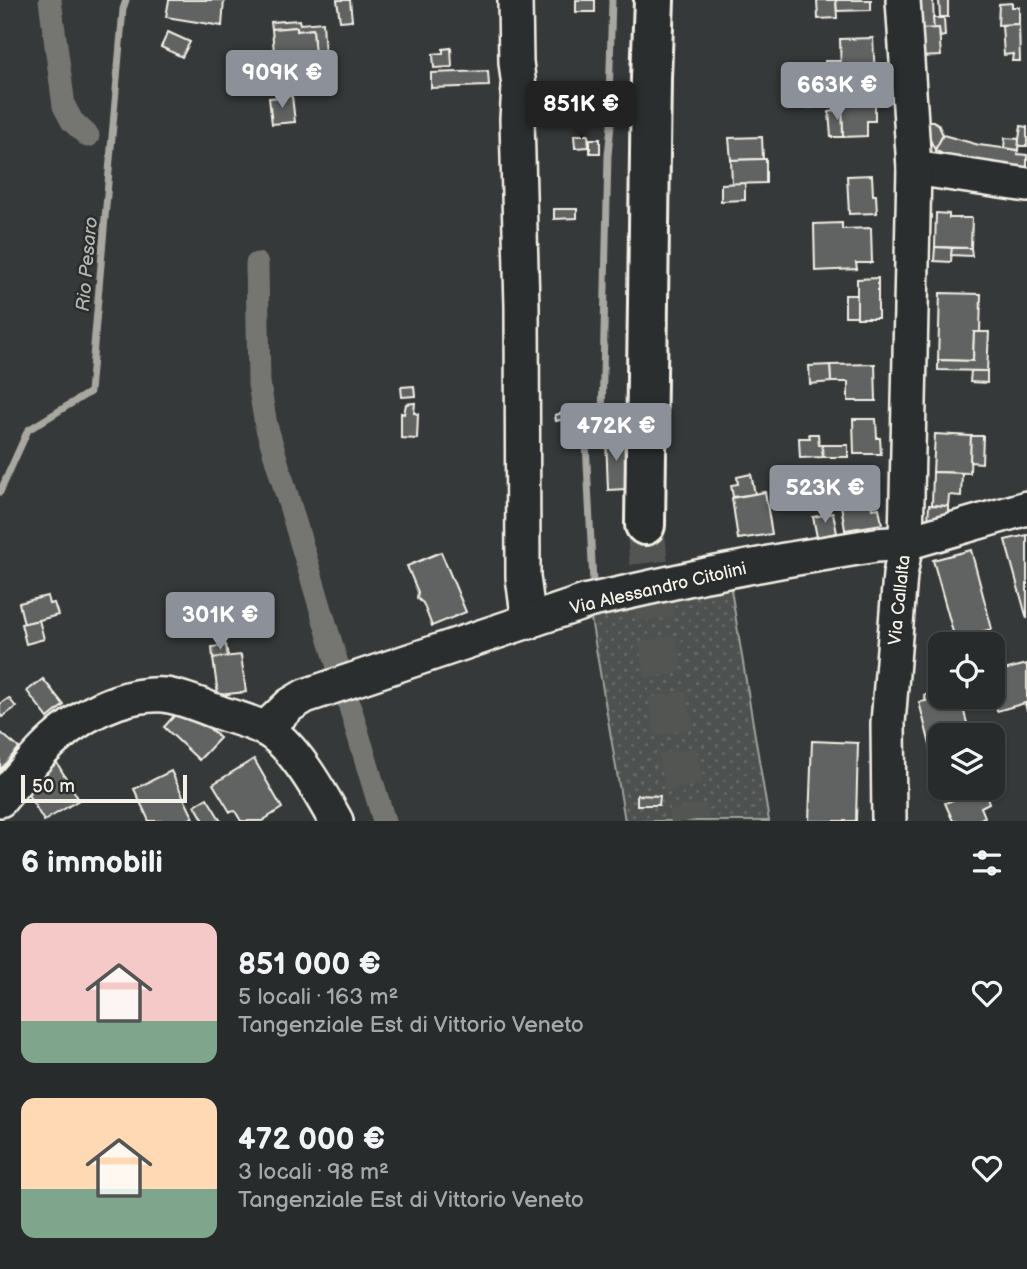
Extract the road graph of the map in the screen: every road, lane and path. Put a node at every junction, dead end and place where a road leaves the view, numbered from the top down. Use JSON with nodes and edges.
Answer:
{"nodes":[{"id":1,"x":515,"y":0,"type":"edge"},
{"id":2,"x":654,"y":0,"type":"edge"},
{"id":3,"x":903,"y":0,"type":"edge"},
{"id":4,"x":914,"y":168,"type":"junction"},
{"id":5,"x":1027,"y":184,"type":"edge"},
{"id":6,"x":1027,"y":508,"type":"edge"},
{"id":7,"x":645,"y":525,"type":"tunnel mouth"},
{"id":8,"x":906,"y":543,"type":"junction"},
{"id":9,"x":529,"y":622,"type":"junction"},
{"id":10,"x":265,"y":729,"type":"junction"},
{"id":11,"x":0,"y":800,"type":"edge"},
{"id":12,"x":336,"y":821,"type":"edge"},
{"id":13,"x":889,"y":821,"type":"edge"}],
"edges":[{"from":1,"to":9,"type":"street"},
{"from":2,"to":7,"type":"main road"},
{"from":3,"to":4,"type":"street","name":"Via Callalta"},
{"from":4,"to":5,"type":"street"},
{"from":4,"to":8,"type":"street","name":"Via Callalta"},
{"from":6,"to":8,"type":"street","name":"Via Alessandro Citolini"},
{"from":8,"to":9,"type":"street","name":"Via Alessandro Citolini"},
{"from":8,"to":13,"type":"street","name":"Via Callalta"},
{"from":9,"to":10,"type":"street","name":"Via Alessandro Citolini"},
{"from":10,"to":11,"type":"street"},
{"from":10,"to":12,"type":"street"}]}
